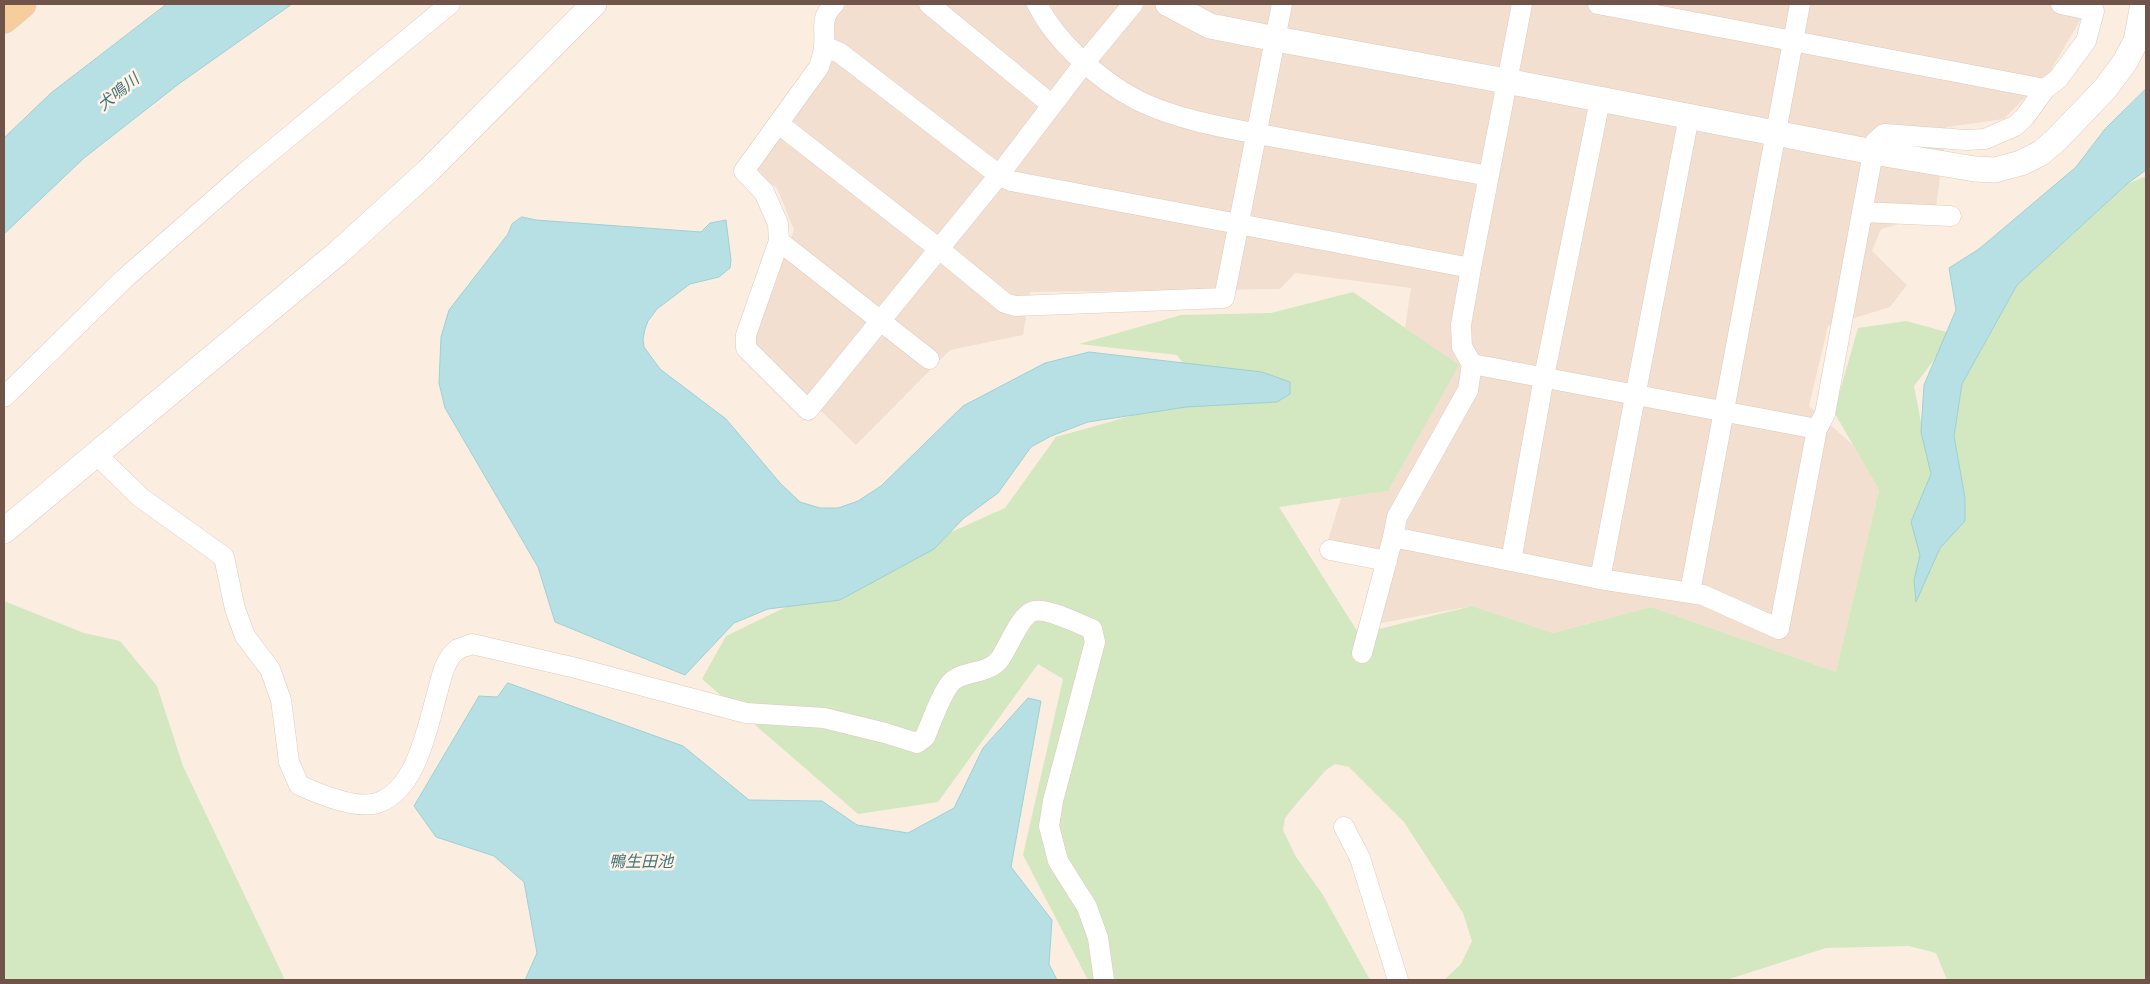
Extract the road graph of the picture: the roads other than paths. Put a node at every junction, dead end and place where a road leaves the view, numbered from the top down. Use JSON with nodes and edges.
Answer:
{"nodes":[{"id":1,"x":22,"y":4,"type":"edge"},
{"id":2,"x":450,"y":4,"type":"edge"},
{"id":3,"x":594,"y":4,"type":"edge"},
{"id":4,"x":834,"y":4,"type":"edge"},
{"id":5,"x":929,"y":4,"type":"edge"},
{"id":6,"x":1037,"y":4,"type":"edge"},
{"id":7,"x":1134,"y":4,"type":"edge"},
{"id":8,"x":1168,"y":4,"type":"edge"},
{"id":9,"x":1282,"y":4,"type":"edge"},
{"id":10,"x":1522,"y":4,"type":"edge"},
{"id":11,"x":1598,"y":4,"type":"edge"},
{"id":12,"x":1800,"y":4,"type":"edge"},
{"id":13,"x":2061,"y":4,"type":"edge"},
{"id":14,"x":2143,"y":4,"type":"edge"},
{"id":15,"x":4,"y":19,"type":"edge"},
{"id":16,"x":1276,"y":39,"type":"junction"},
{"id":17,"x":1792,"y":41,"type":"junction"},
{"id":18,"x":824,"y":46,"type":"junction"},
{"id":19,"x":1085,"y":62,"type":"junction"},
{"id":20,"x":1506,"y":81,"type":"junction"},
{"id":21,"x":2045,"y":89,"type":"junction"},
{"id":22,"x":1600,"y":100,"type":"junction"},
{"id":23,"x":1052,"y":105,"type":"junction"},
{"id":24,"x":1689,"y":116,"type":"junction"},
{"id":25,"x":779,"y":124,"type":"junction"},
{"id":26,"x":1257,"y":133,"type":"junction"},
{"id":27,"x":1776,"y":133,"type":"junction"},
{"id":28,"x":1872,"y":152,"type":"junction"},
{"id":29,"x":999,"y":175,"type":"junction"},
{"id":30,"x":1489,"y":176,"type":"junction"},
{"id":31,"x":1862,"y":212,"type":"junction"},
{"id":32,"x":1951,"y":216,"type":"dead end"},
{"id":33,"x":1240,"y":224,"type":"junction"},
{"id":34,"x":779,"y":241,"type":"junction"},
{"id":35,"x":938,"y":248,"type":"junction"},
{"id":36,"x":1470,"y":268,"type":"junction"},
{"id":37,"x":880,"y":320,"type":"junction"},
{"id":38,"x":929,"y":359,"type":"dead end"},
{"id":39,"x":1472,"y":364,"type":"junction"},
{"id":40,"x":1544,"y":377,"type":"junction"},
{"id":41,"x":1634,"y":394,"type":"junction"},
{"id":42,"x":4,"y":397,"type":"edge"},
{"id":43,"x":1723,"y":410,"type":"junction"},
{"id":44,"x":1817,"y":429,"type":"junction"},
{"id":45,"x":97,"y":455,"type":"junction"},
{"id":46,"x":4,"y":531,"type":"edge"},
{"id":47,"x":1393,"y":537,"type":"junction"},
{"id":48,"x":1330,"y":550,"type":"dead end"},
{"id":49,"x":1387,"y":561,"type":"junction"},
{"id":50,"x":1511,"y":561,"type":"junction"},
{"id":51,"x":1600,"y":579,"type":"junction"},
{"id":52,"x":1690,"y":592,"type":"junction"},
{"id":53,"x":1362,"y":653,"type":"dead end"},
{"id":54,"x":1344,"y":827,"type":"dead end"},
{"id":55,"x":1104,"y":980,"type":"edge"},
{"id":56,"x":1398,"y":980,"type":"edge"}],
"edges":[{"from":1,"to":15,"type":"main road"},
{"from":2,"to":42,"type":"street"},
{"from":3,"to":45,"type":"street"},
{"from":4,"to":18,"type":"street"},
{"from":5,"to":23,"type":"street"},
{"from":6,"to":19,"type":"street"},
{"from":7,"to":19,"type":"street"},
{"from":8,"to":16,"type":"street"},
{"from":9,"to":16,"type":"street"},
{"from":10,"to":20,"type":"street"},
{"from":11,"to":17,"type":"street"},
{"from":12,"to":17,"type":"street"},
{"from":13,"to":21,"type":"street"},
{"from":14,"to":28,"type":"street"},
{"from":16,"to":20,"type":"street"},
{"from":16,"to":26,"type":"street"},
{"from":17,"to":21,"type":"street"},
{"from":17,"to":27,"type":"street"},
{"from":18,"to":25,"type":"street"},
{"from":18,"to":29,"type":"street"},
{"from":19,"to":23,"type":"street"},
{"from":19,"to":26,"type":"street"},
{"from":20,"to":22,"type":"street"},
{"from":20,"to":30,"type":"street"},
{"from":21,"to":28,"type":"street"},
{"from":22,"to":24,"type":"street"},
{"from":22,"to":40,"type":"street"},
{"from":23,"to":29,"type":"street"},
{"from":24,"to":27,"type":"street"},
{"from":24,"to":41,"type":"street"},
{"from":25,"to":34,"type":"street"},
{"from":25,"to":35,"type":"street"},
{"from":26,"to":30,"type":"street"},
{"from":26,"to":33,"type":"street"},
{"from":27,"to":28,"type":"street"},
{"from":27,"to":43,"type":"street"},
{"from":28,"to":31,"type":"street"},
{"from":29,"to":33,"type":"street"},
{"from":29,"to":35,"type":"street"},
{"from":30,"to":36,"type":"street"},
{"from":31,"to":32,"type":"street"},
{"from":31,"to":44,"type":"street"},
{"from":33,"to":35,"type":"street"},
{"from":33,"to":36,"type":"street"},
{"from":34,"to":37,"type":"street"},
{"from":34,"to":37,"type":"street"},
{"from":35,"to":37,"type":"street"},
{"from":36,"to":39,"type":"street"},
{"from":37,"to":38,"type":"street"},
{"from":39,"to":40,"type":"street"},
{"from":39,"to":47,"type":"street"},
{"from":40,"to":41,"type":"street"},
{"from":40,"to":50,"type":"street"},
{"from":41,"to":43,"type":"street"},
{"from":41,"to":51,"type":"street"},
{"from":43,"to":44,"type":"street"},
{"from":43,"to":52,"type":"street"},
{"from":44,"to":52,"type":"street"},
{"from":45,"to":46,"type":"street"},
{"from":45,"to":55,"type":"street"},
{"from":47,"to":49,"type":"street"},
{"from":47,"to":50,"type":"street"},
{"from":48,"to":49,"type":"street"},
{"from":49,"to":53,"type":"street"},
{"from":50,"to":51,"type":"street"},
{"from":51,"to":52,"type":"street"},
{"from":54,"to":56,"type":"street"}]}
